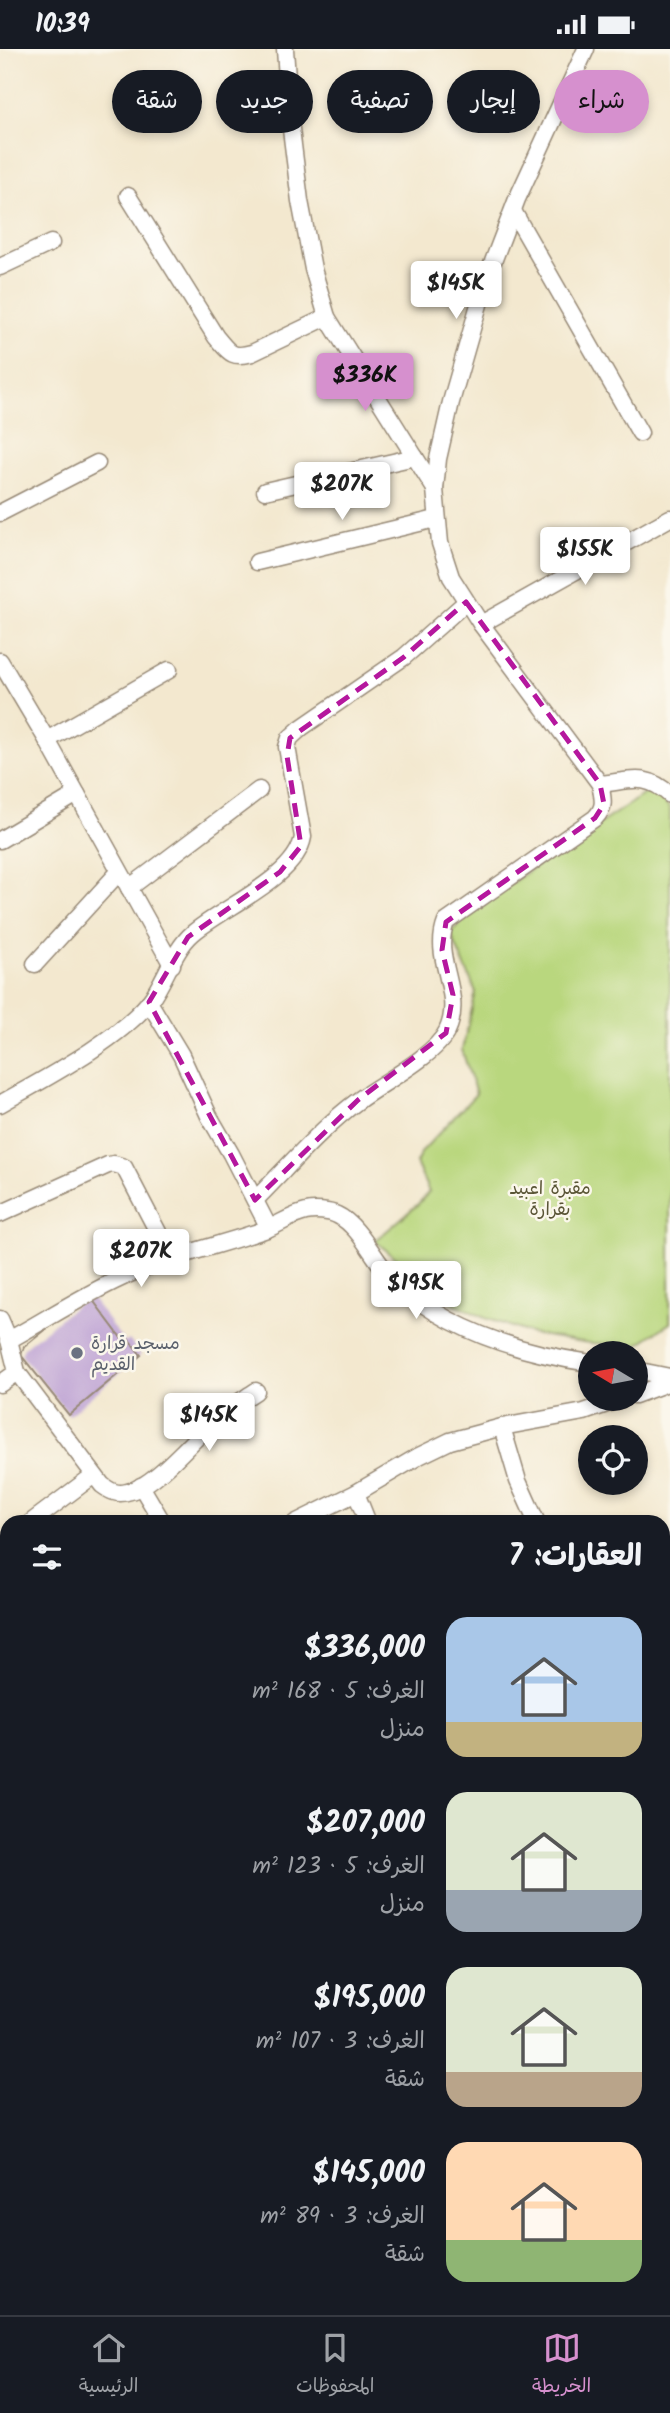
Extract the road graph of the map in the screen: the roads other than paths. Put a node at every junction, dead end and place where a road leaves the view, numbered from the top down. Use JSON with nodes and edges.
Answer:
{"nodes":[{"id":1,"x":285,"y":49,"type":"edge"},
{"id":2,"x":586,"y":49,"type":"edge"},
{"id":3,"x":128,"y":196,"type":"dead end"},
{"id":4,"x":513,"y":211,"type":"junction"},
{"id":5,"x":51,"y":243,"type":"dead end"},
{"id":6,"x":0,"y":267,"type":"edge"},
{"id":7,"x":327,"y":317,"type":"junction"},
{"id":8,"x":640,"y":433,"type":"dead end"},
{"id":9,"x":415,"y":457,"type":"junction"},
{"id":10,"x":97,"y":463,"type":"dead end"},
{"id":11,"x":435,"y":489,"type":"junction"},
{"id":12,"x":265,"y":491,"type":"dead end"},
{"id":13,"x":1,"y":509,"type":"edge"},
{"id":14,"x":670,"y":518,"type":"edge"},
{"id":15,"x":436,"y":519,"type":"junction"},
{"id":16,"x":257,"y":562,"type":"dead end"},
{"id":17,"x":466,"y":602,"type":"junction"},
{"id":18,"x":481,"y":624,"type":"junction"},
{"id":19,"x":0,"y":661,"type":"edge"},
{"id":20,"x":169,"y":670,"type":"dead end"},
{"id":21,"x":47,"y":740,"type":"junction"},
{"id":22,"x":600,"y":785,"type":"junction"},
{"id":23,"x":259,"y":790,"type":"dead end"},
{"id":24,"x":77,"y":794,"type":"junction"},
{"id":25,"x":670,"y":795,"type":"edge"},
{"id":26,"x":0,"y":840,"type":"edge"},
{"id":27,"x":119,"y":872,"type":"junction"},
{"id":28,"x":129,"y":888,"type":"junction"},
{"id":29,"x":34,"y":964,"type":"dead end"},
{"id":30,"x":172,"y":965,"type":"junction"},
{"id":31,"x":149,"y":1002,"type":"junction"},
{"id":32,"x":0,"y":1104,"type":"edge"},
{"id":33,"x":255,"y":1199,"type":"junction"},
{"id":34,"x":0,"y":1215,"type":"edge"},
{"id":35,"x":269,"y":1228,"type":"junction"},
{"id":36,"x":172,"y":1259,"type":"junction"},
{"id":37,"x":0,"y":1319,"type":"edge"},
{"id":38,"x":9,"y":1339,"type":"junction"},
{"id":39,"x":578,"y":1360,"type":"edge"},
{"id":40,"x":17,"y":1371,"type":"junction"},
{"id":41,"x":648,"y":1373,"type":"edge"},
{"id":42,"x":670,"y":1379,"type":"edge"},
{"id":43,"x":0,"y":1384,"type":"edge"},
{"id":44,"x":648,"y":1389,"type":"edge"},
{"id":45,"x":256,"y":1391,"type":"dead end"},
{"id":46,"x":587,"y":1411,"type":"edge"},
{"id":47,"x":502,"y":1427,"type":"junction"},
{"id":48,"x":94,"y":1475,"type":"junction"},
{"id":49,"x":141,"y":1486,"type":"junction"},
{"id":50,"x":356,"y":1493,"type":"junction"},
{"id":51,"x":41,"y":1515,"type":"edge"},
{"id":52,"x":158,"y":1515,"type":"edge"},
{"id":53,"x":311,"y":1515,"type":"edge"},
{"id":54,"x":365,"y":1515,"type":"edge"},
{"id":55,"x":533,"y":1515,"type":"edge"}],
"edges":[{"from":1,"to":7,"type":"street"},
{"from":2,"to":4,"type":"street"},
{"from":3,"to":7,"type":"street"},
{"from":4,"to":8,"type":"street"},
{"from":4,"to":11,"type":"street"},
{"from":5,"to":6,"type":"street"},
{"from":7,"to":9,"type":"street"},
{"from":9,"to":11,"type":"street"},
{"from":9,"to":12,"type":"street"},
{"from":10,"to":13,"type":"street"},
{"from":11,"to":15,"type":"street"},
{"from":14,"to":18,"type":"street"},
{"from":15,"to":16,"type":"street"},
{"from":15,"to":17,"type":"street"},
{"from":17,"to":18,"type":"street"},
{"from":17,"to":30,"type":"street"},
{"from":18,"to":22,"type":"street"},
{"from":19,"to":21,"type":"street"},
{"from":20,"to":21,"type":"street"},
{"from":21,"to":24,"type":"street"},
{"from":22,"to":25,"type":"street"},
{"from":22,"to":33,"type":"street"},
{"from":23,"to":28,"type":"street"},
{"from":24,"to":26,"type":"street"},
{"from":24,"to":27,"type":"street"},
{"from":27,"to":28,"type":"street"},
{"from":27,"to":29,"type":"street"},
{"from":28,"to":30,"type":"street"},
{"from":30,"to":31,"type":"street"},
{"from":31,"to":32,"type":"street"},
{"from":31,"to":33,"type":"street"},
{"from":33,"to":35,"type":"street"},
{"from":34,"to":36,"type":"street"},
{"from":35,"to":36,"type":"street"},
{"from":35,"to":39,"type":"street"},
{"from":36,"to":38,"type":"street"},
{"from":37,"to":38,"type":"street"},
{"from":38,"to":40,"type":"street"},
{"from":40,"to":43,"type":"street"},
{"from":40,"to":48,"type":"street"},
{"from":41,"to":42,"type":"street"},
{"from":42,"to":44,"type":"street"},
{"from":45,"to":49,"type":"street"},
{"from":46,"to":47,"type":"street"},
{"from":47,"to":50,"type":"street"},
{"from":47,"to":55,"type":"street"},
{"from":48,"to":49,"type":"street"},
{"from":48,"to":51,"type":"street"},
{"from":49,"to":52,"type":"street"},
{"from":50,"to":53,"type":"street"},
{"from":50,"to":54,"type":"street"}]}
